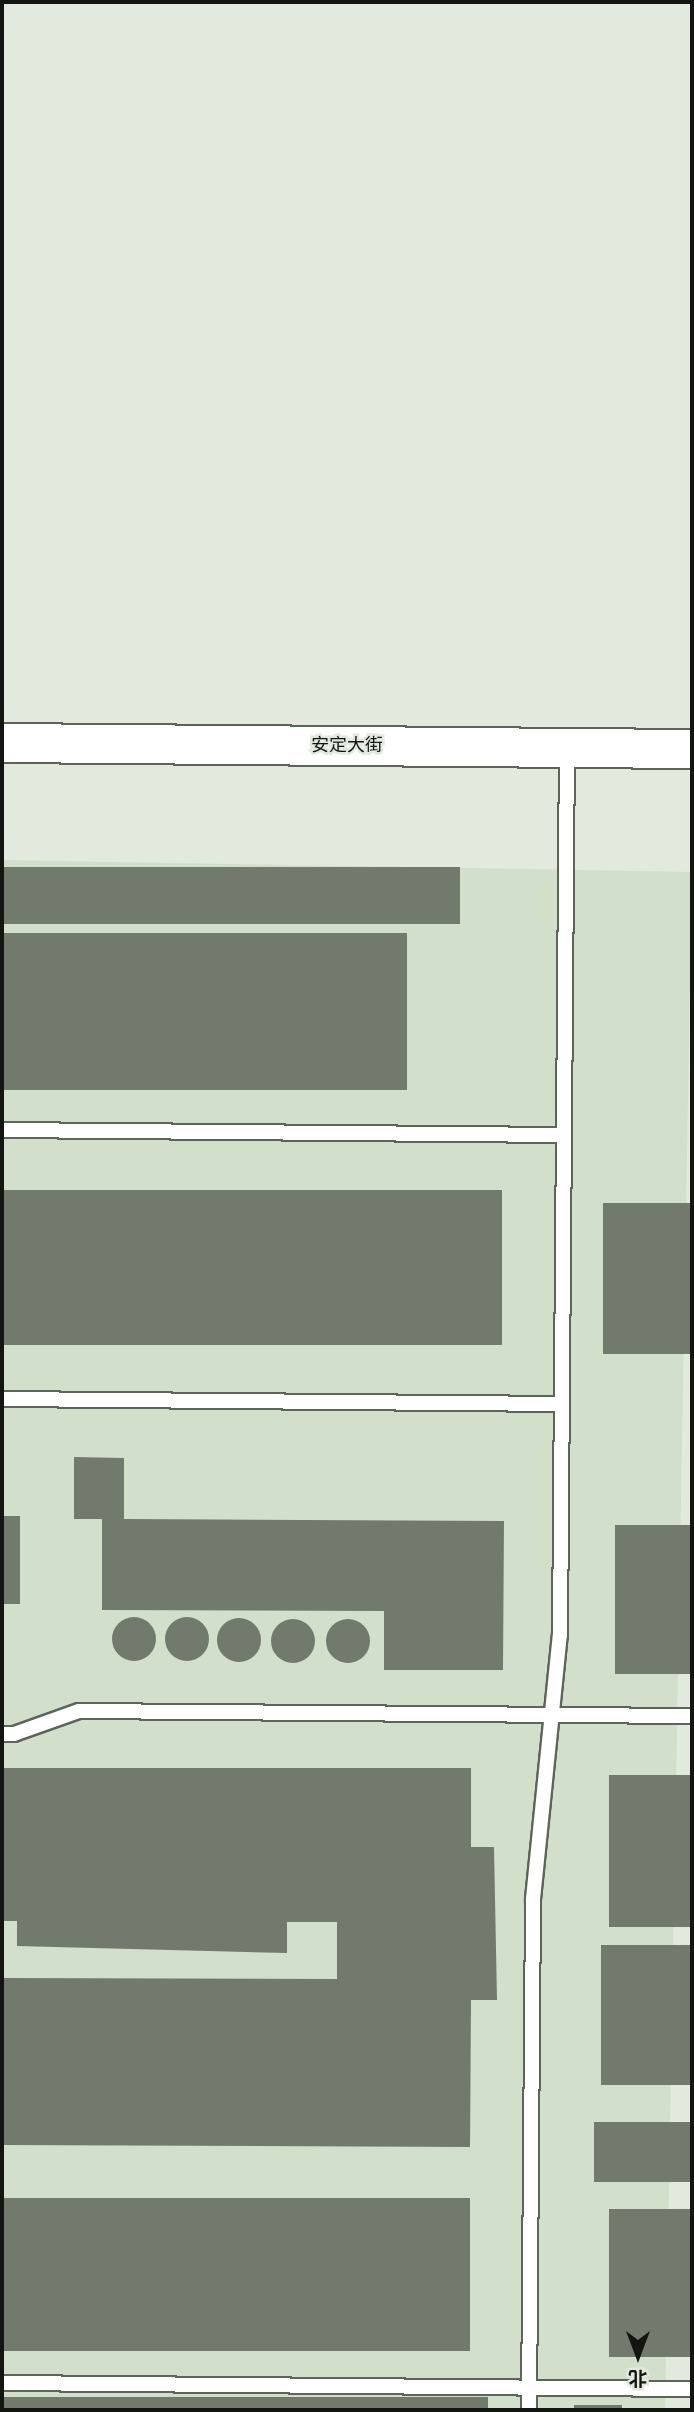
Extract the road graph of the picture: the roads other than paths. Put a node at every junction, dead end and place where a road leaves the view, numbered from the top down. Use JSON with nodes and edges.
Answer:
{"nodes":[{"id":1,"x":2,"y":743,"type":"edge"},
{"id":2,"x":567,"y":748,"type":"junction"},
{"id":3,"x":692,"y":749,"type":"edge"},
{"id":4,"x":2,"y":1130,"type":"edge"},
{"id":5,"x":564,"y":1135,"type":"junction"},
{"id":6,"x":2,"y":1399,"type":"edge"},
{"id":7,"x":561,"y":1404,"type":"junction"},
{"id":8,"x":551,"y":1715,"type":"junction"},
{"id":9,"x":692,"y":1716,"type":"edge"},
{"id":10,"x":2,"y":1734,"type":"edge"},
{"id":11,"x":2,"y":2383,"type":"edge"},
{"id":12,"x":529,"y":2388,"type":"junction"},
{"id":13,"x":692,"y":2389,"type":"edge"},
{"id":14,"x":529,"y":2410,"type":"edge"}],
"edges":[{"from":1,"to":2,"type":"street","name":"安定大街"},
{"from":2,"to":3,"type":"street","name":"安定大街"},
{"from":2,"to":5,"type":"lane"},
{"from":4,"to":5,"type":"lane"},
{"from":5,"to":7,"type":"lane"},
{"from":6,"to":7,"type":"lane"},
{"from":7,"to":8,"type":"lane"},
{"from":8,"to":9,"type":"lane"},
{"from":8,"to":10,"type":"lane"},
{"from":8,"to":12,"type":"lane"},
{"from":11,"to":12,"type":"lane"},
{"from":12,"to":13,"type":"lane"},
{"from":12,"to":14,"type":"lane"}]}
